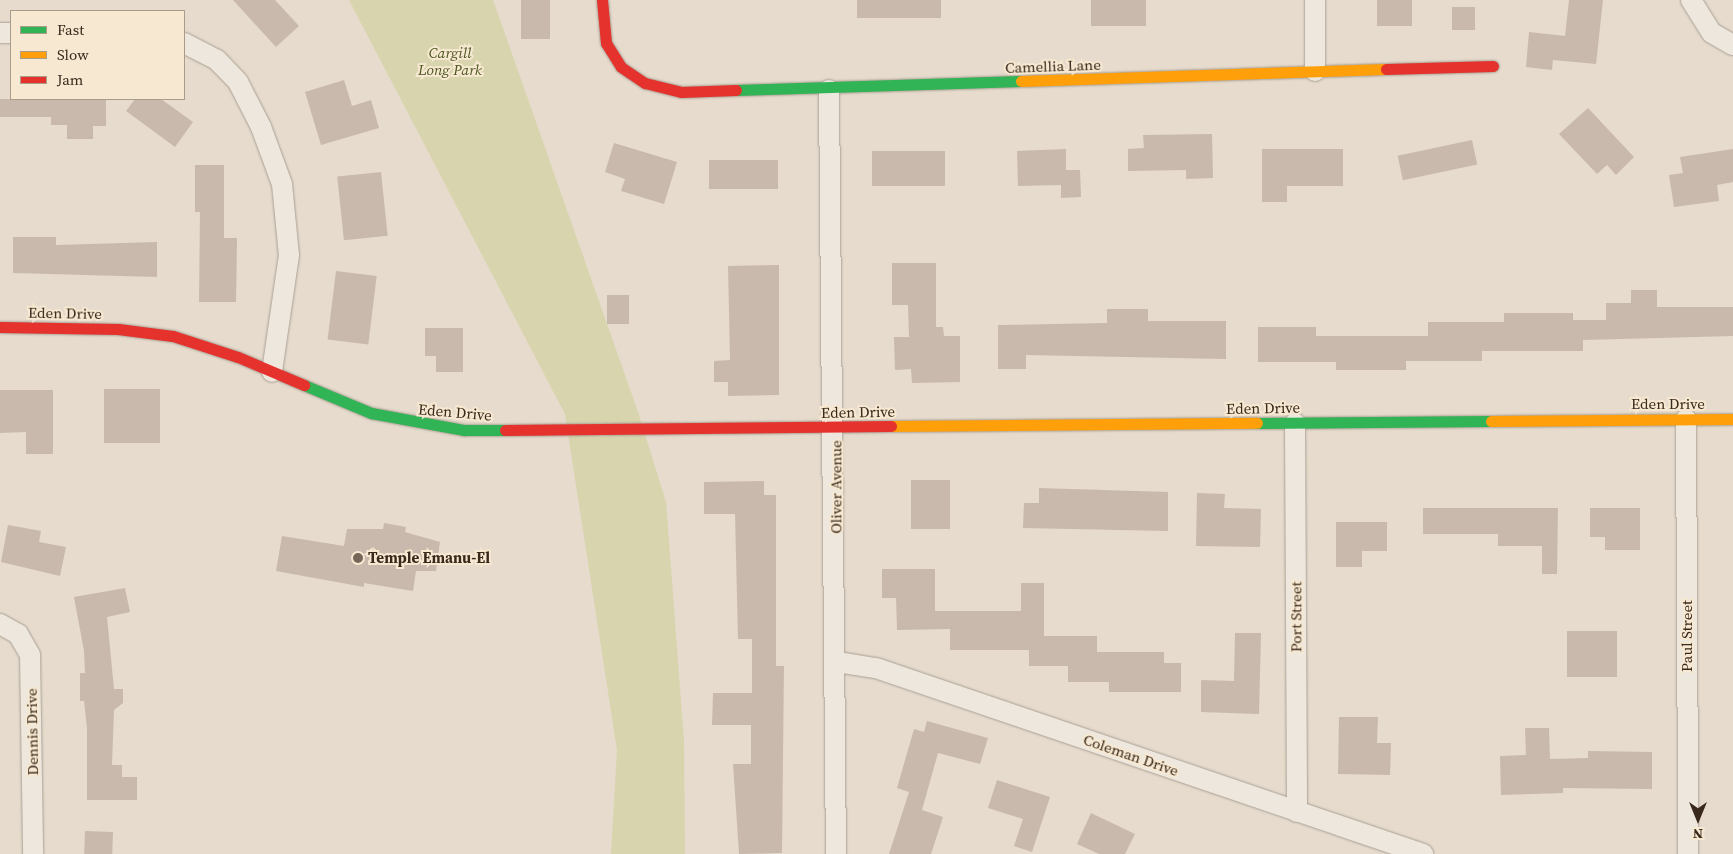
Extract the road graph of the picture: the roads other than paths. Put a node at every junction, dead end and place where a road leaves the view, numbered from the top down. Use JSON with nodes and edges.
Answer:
{"nodes":[{"id":1,"x":602,"y":0,"type":"edge"},
{"id":2,"x":1315,"y":0,"type":"edge"},
{"id":3,"x":1691,"y":0,"type":"edge"},
{"id":4,"x":185,"y":43,"type":"edge"},
{"id":5,"x":1733,"y":45,"type":"edge"},
{"id":6,"x":1493,"y":66,"type":"dead end"},
{"id":7,"x":1315,"y":71,"type":"junction"},
{"id":8,"x":829,"y":90,"type":"junction"},
{"id":9,"x":0,"y":327,"type":"edge"},
{"id":10,"x":272,"y":372,"type":"junction"},
{"id":11,"x":1686,"y":419,"type":"junction"},
{"id":12,"x":1733,"y":419,"type":"edge"},
{"id":13,"x":1295,"y":423,"type":"junction"},
{"id":14,"x":835,"y":427,"type":"junction"},
{"id":15,"x":0,"y":624,"type":"edge"},
{"id":16,"x":837,"y":662,"type":"junction"},
{"id":17,"x":1297,"y":812,"type":"junction"},
{"id":18,"x":33,"y":854,"type":"edge"},
{"id":19,"x":836,"y":854,"type":"edge"},
{"id":20,"x":1423,"y":854,"type":"edge"},
{"id":21,"x":1688,"y":854,"type":"edge"}],
"edges":[{"from":1,"to":8,"type":"street","name":"Camellia Lane"},
{"from":2,"to":7,"type":"street"},
{"from":3,"to":5,"type":"street"},
{"from":4,"to":10,"type":"street"},
{"from":6,"to":7,"type":"street","name":"Camellia Lane"},
{"from":7,"to":8,"type":"street","name":"Camellia Lane"},
{"from":8,"to":14,"type":"street","name":"Oliver Avenue"},
{"from":9,"to":10,"type":"street","name":"Eden Drive"},
{"from":10,"to":14,"type":"street","name":"Eden Drive"},
{"from":11,"to":12,"type":"street","name":"Eden Drive"},
{"from":11,"to":13,"type":"street","name":"Eden Drive"},
{"from":11,"to":21,"type":"street","name":"Paul Street"},
{"from":13,"to":14,"type":"street","name":"Eden Drive"},
{"from":13,"to":17,"type":"street","name":"Port Street"},
{"from":14,"to":16,"type":"street","name":"Oliver Avenue"},
{"from":15,"to":18,"type":"street","name":"Dennis Drive"},
{"from":16,"to":17,"type":"street","name":"Coleman Drive"},
{"from":16,"to":19,"type":"street","name":"Oliver Avenue"},
{"from":17,"to":20,"type":"street","name":"Coleman Drive"}]}
